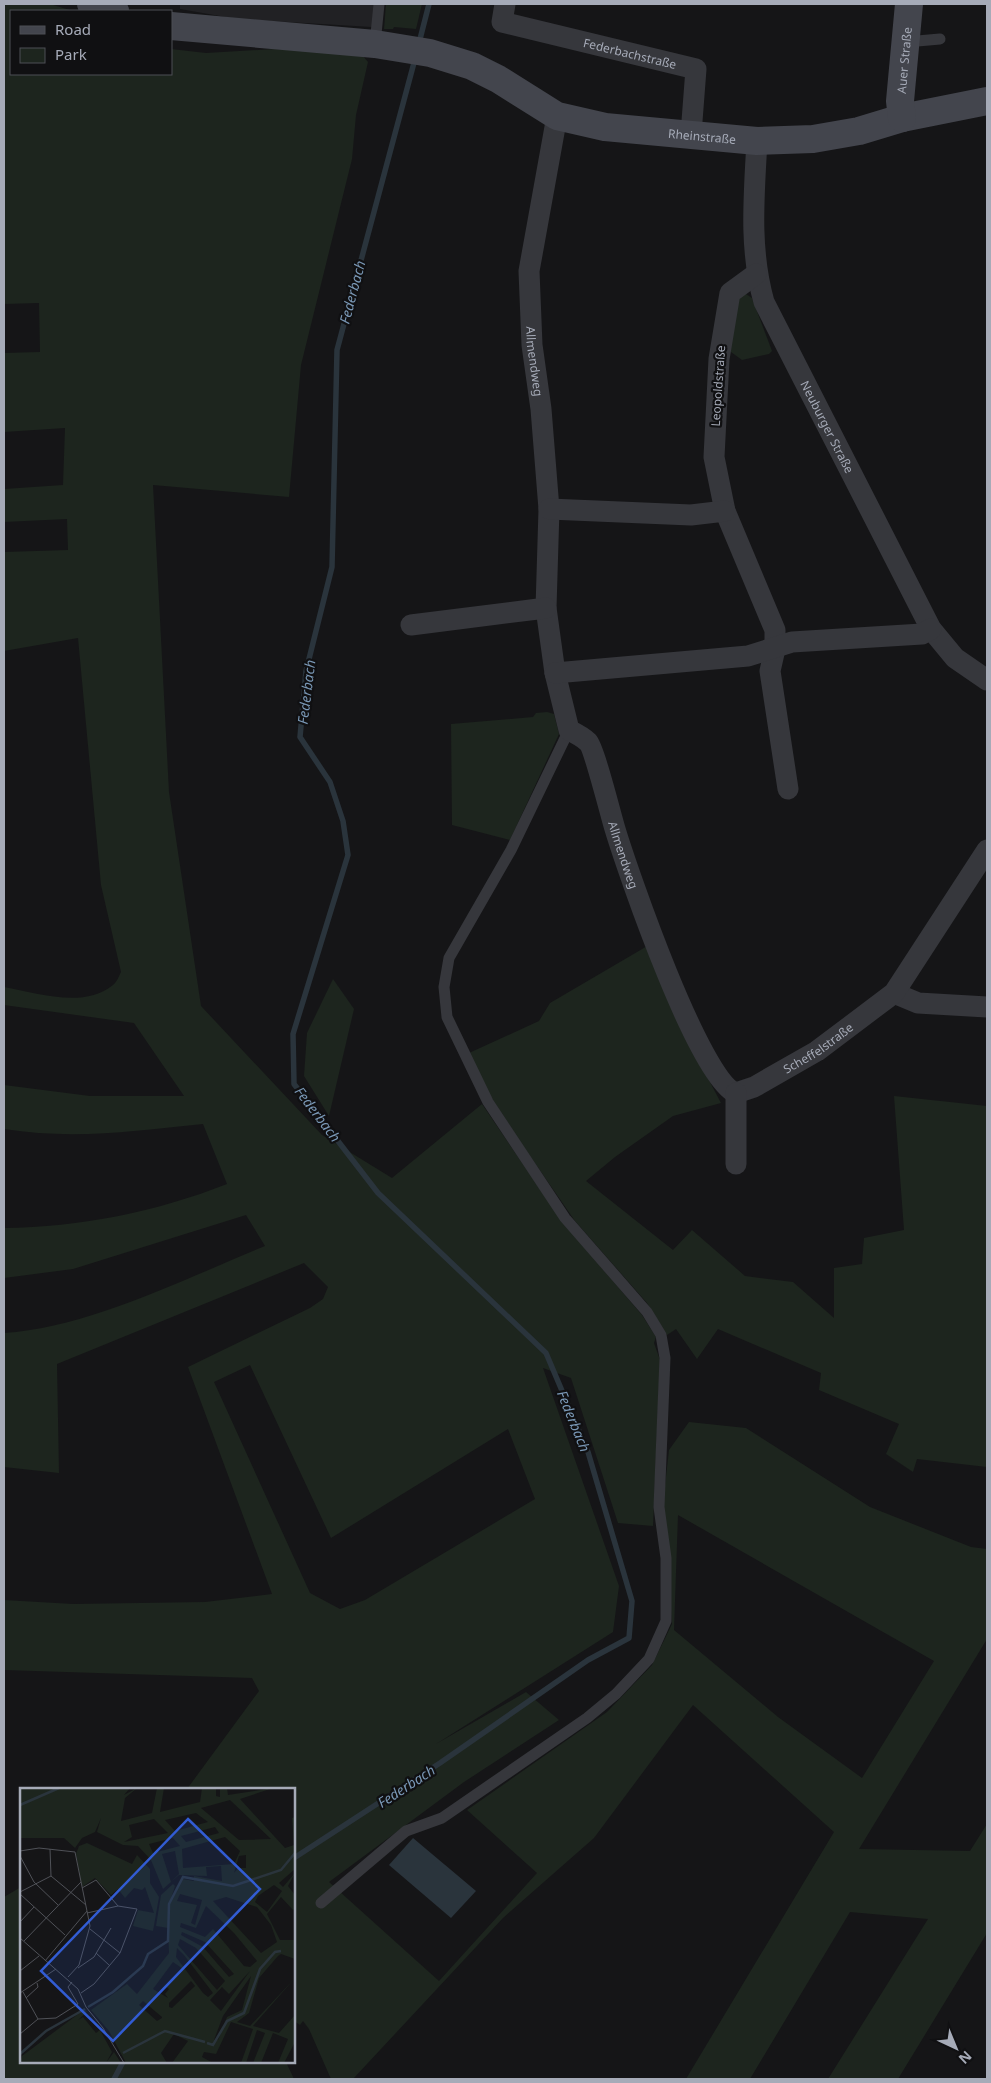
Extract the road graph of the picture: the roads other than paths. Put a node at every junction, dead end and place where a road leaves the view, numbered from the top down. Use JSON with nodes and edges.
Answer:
{"nodes":[{"id":1,"x":91,"y":4,"type":"edge"},
{"id":2,"x":379,"y":4,"type":"edge"},
{"id":3,"x":909,"y":4,"type":"edge"},
{"id":4,"x":112,"y":10,"type":"edge"},
{"id":5,"x":504,"y":13,"type":"edge"},
{"id":6,"x":172,"y":26,"type":"edge"},
{"id":7,"x":940,"y":39,"type":"dead end"},
{"id":8,"x":906,"y":42,"type":"junction"},
{"id":9,"x":375,"y":44,"type":"junction"},
{"id":10,"x":987,"y":101,"type":"edge"},
{"id":11,"x":557,"y":116,"type":"junction"},
{"id":12,"x":902,"y":118,"type":"junction"},
{"id":13,"x":691,"y":134,"type":"junction"},
{"id":14,"x":757,"y":141,"type":"junction"},
{"id":15,"x":756,"y":274,"type":"junction"},
{"id":16,"x":549,"y":509,"type":"junction"},
{"id":17,"x":725,"y":511,"type":"junction"},
{"id":18,"x":546,"y":608,"type":"junction"},
{"id":19,"x":411,"y":625,"type":"dead end"},
{"id":20,"x":931,"y":629,"type":"junction"},
{"id":21,"x":775,"y":649,"type":"junction"},
{"id":22,"x":555,"y":673,"type":"junction"},
{"id":23,"x":987,"y":680,"type":"edge"},
{"id":24,"x":569,"y":730,"type":"junction"},
{"id":25,"x":788,"y":789,"type":"dead end"},
{"id":26,"x":987,"y":850,"type":"edge"},
{"id":27,"x":894,"y":994,"type":"junction"},
{"id":28,"x":987,"y":1007,"type":"edge"},
{"id":29,"x":736,"y":1093,"type":"junction"},
{"id":30,"x":736,"y":1164,"type":"dead end"},
{"id":31,"x":321,"y":1903,"type":"dead end"}],
"edges":[{"from":1,"to":4,"type":"main road"},
{"from":2,"to":9,"type":"lane"},
{"from":3,"to":8,"type":"main road","name":"Auer Straße"},
{"from":5,"to":13,"type":"street","name":"Federbachstraße"},
{"from":6,"to":9,"type":"main road","name":"Rheinstraße"},
{"from":7,"to":8,"type":"lane"},
{"from":8,"to":12,"type":"main road","name":"Auer Straße"},
{"from":9,"to":11,"type":"main road","name":"Rheinstraße"},
{"from":10,"to":12,"type":"main road","name":"Rheinstraße"},
{"from":11,"to":13,"type":"main road","name":"Rheinstraße"},
{"from":11,"to":16,"type":"street","name":"Allmendweg"},
{"from":12,"to":14,"type":"main road","name":"Rheinstraße"},
{"from":13,"to":14,"type":"main road","name":"Rheinstraße"},
{"from":14,"to":15,"type":"street","name":"Neuburger Straße"},
{"from":15,"to":17,"type":"street","name":"Leopoldstraße"},
{"from":15,"to":20,"type":"street","name":"Neuburger Straße"},
{"from":16,"to":17,"type":"street"},
{"from":16,"to":18,"type":"street","name":"Allmendweg"},
{"from":17,"to":21,"type":"street","name":"Leopoldstraße"},
{"from":18,"to":19,"type":"street"},
{"from":18,"to":22,"type":"street","name":"Allmendweg"},
{"from":20,"to":21,"type":"street"},
{"from":20,"to":23,"type":"street","name":"Neuburger Straße"},
{"from":21,"to":22,"type":"street"},
{"from":21,"to":25,"type":"street","name":"Leopoldstraße"},
{"from":22,"to":24,"type":"street","name":"Allmendweg"},
{"from":24,"to":29,"type":"street","name":"Allmendweg"},
{"from":24,"to":31,"type":"lane"},
{"from":26,"to":27,"type":"street","name":"Scheffelstraße"},
{"from":27,"to":28,"type":"street"},
{"from":27,"to":29,"type":"street","name":"Scheffelstraße"},
{"from":29,"to":30,"type":"street"}]}
